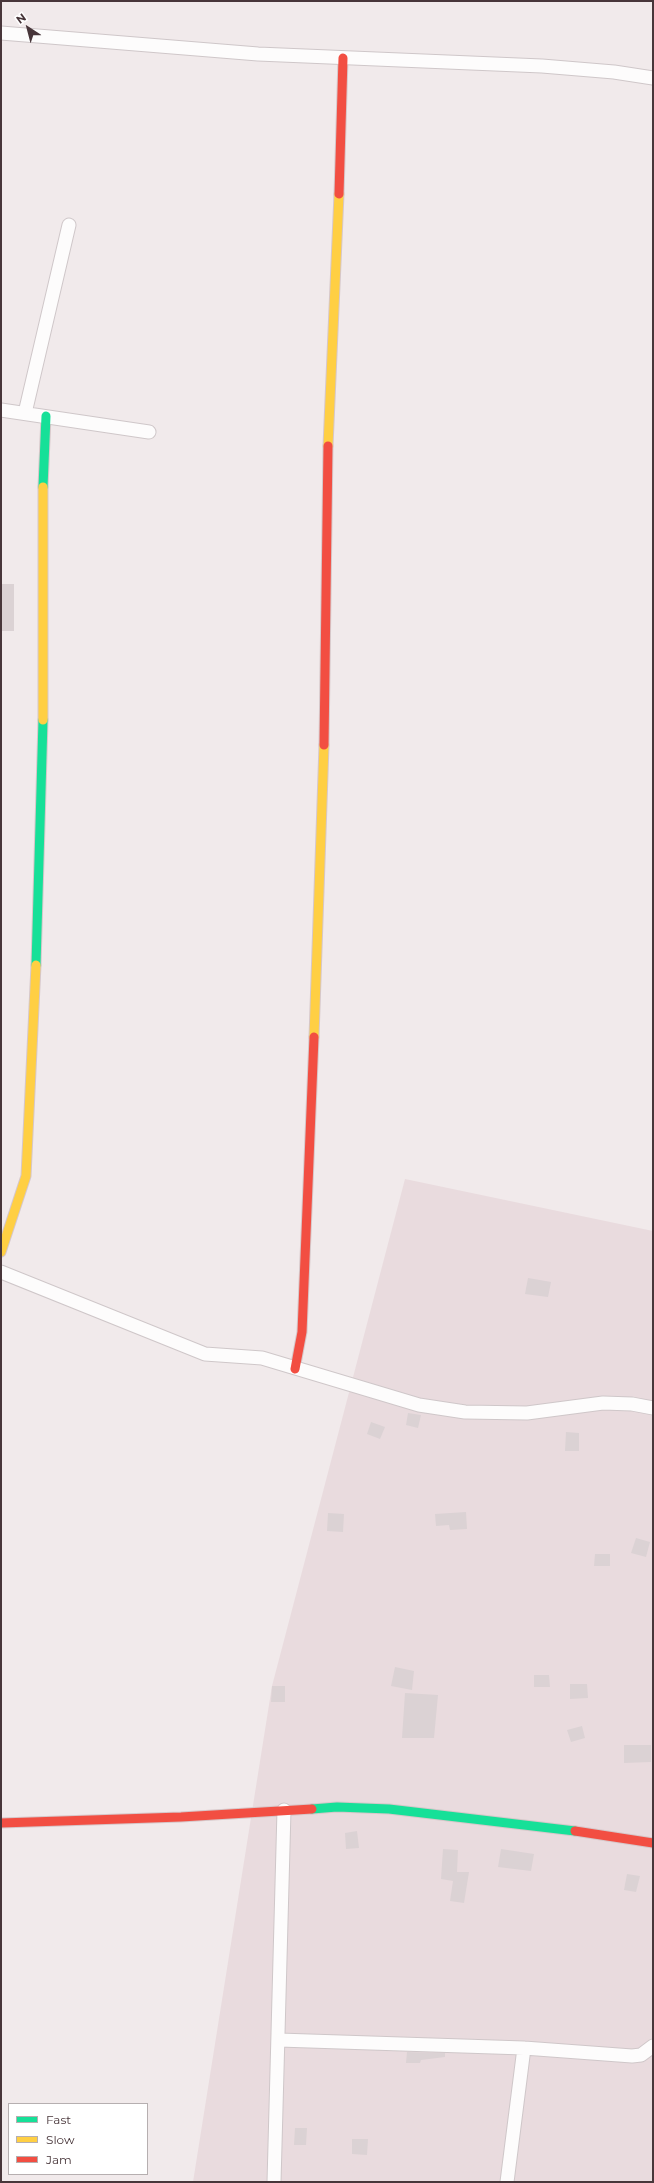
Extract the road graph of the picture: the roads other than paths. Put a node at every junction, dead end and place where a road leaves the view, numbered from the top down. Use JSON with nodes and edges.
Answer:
{"nodes":[{"id":1,"x":1,"y":33,"type":"edge"},
{"id":2,"x":343,"y":58,"type":"junction"},
{"id":3,"x":653,"y":78,"type":"edge"},
{"id":4,"x":69,"y":225,"type":"dead end"},
{"id":5,"x":1,"y":410,"type":"edge"},
{"id":6,"x":25,"y":413,"type":"junction"},
{"id":7,"x":46,"y":416,"type":"junction"},
{"id":8,"x":149,"y":432,"type":"dead end"},
{"id":9,"x":1,"y":1252,"type":"edge"},
{"id":10,"x":1,"y":1272,"type":"edge"},
{"id":11,"x":295,"y":1369,"type":"junction"},
{"id":12,"x":653,"y":1408,"type":"edge"},
{"id":13,"x":284,"y":1810,"type":"junction"},
{"id":14,"x":1,"y":1823,"type":"edge"},
{"id":15,"x":653,"y":1843,"type":"edge"},
{"id":16,"x":279,"y":2040,"type":"junction"},
{"id":17,"x":653,"y":2046,"type":"edge"},
{"id":18,"x":524,"y":2048,"type":"junction"},
{"id":19,"x":274,"y":2182,"type":"edge"},
{"id":20,"x":507,"y":2182,"type":"edge"}],
"edges":[{"from":1,"to":2,"type":"street"},
{"from":2,"to":3,"type":"street"},
{"from":2,"to":11,"type":"street"},
{"from":4,"to":6,"type":"street"},
{"from":5,"to":6,"type":"street"},
{"from":6,"to":7,"type":"street"},
{"from":7,"to":8,"type":"street"},
{"from":7,"to":9,"type":"street"},
{"from":10,"to":11,"type":"street"},
{"from":11,"to":12,"type":"street"},
{"from":13,"to":14,"type":"street"},
{"from":13,"to":15,"type":"street"},
{"from":13,"to":16,"type":"street"},
{"from":16,"to":18,"type":"street"},
{"from":16,"to":19,"type":"street"},
{"from":17,"to":18,"type":"street"},
{"from":18,"to":20,"type":"street"}]}
